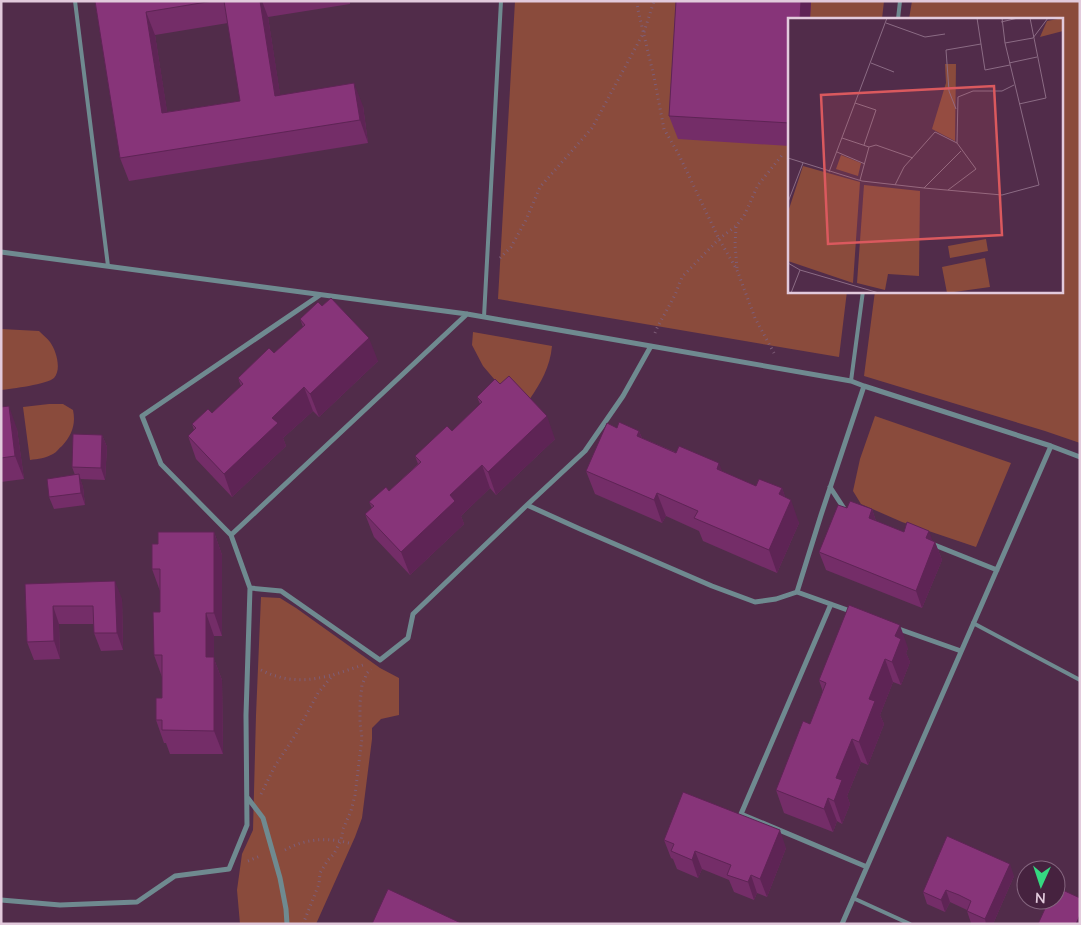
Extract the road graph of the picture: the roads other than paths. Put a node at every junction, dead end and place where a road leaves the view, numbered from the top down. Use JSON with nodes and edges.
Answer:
{"nodes":[{"id":1,"x":75,"y":1,"type":"edge"},
{"id":2,"x":501,"y":1,"type":"edge"},
{"id":3,"x":900,"y":1,"type":"edge"},
{"id":4,"x":898,"y":18,"type":"edge"},
{"id":5,"x":1,"y":252,"type":"edge"},
{"id":6,"x":108,"y":266,"type":"junction"},
{"id":7,"x":863,"y":292,"type":"edge"},
{"id":8,"x":321,"y":294,"type":"junction"},
{"id":9,"x":467,"y":314,"type":"junction"},
{"id":10,"x":484,"y":317,"type":"junction"},
{"id":11,"x":651,"y":346,"type":"junction"},
{"id":12,"x":851,"y":381,"type":"junction"},
{"id":13,"x":864,"y":386,"type":"junction"},
{"id":14,"x":1051,"y":446,"type":"junction"},
{"id":15,"x":1080,"y":457,"type":"edge"},
{"id":16,"x":830,"y":487,"type":"junction"},
{"id":17,"x":527,"y":505,"type":"junction"},
{"id":18,"x":854,"y":514,"type":"edge"},
{"id":19,"x":231,"y":535,"type":"junction"},
{"id":20,"x":926,"y":542,"type":"edge"},
{"id":21,"x":997,"y":570,"type":"junction"},
{"id":22,"x":250,"y":588,"type":"junction"},
{"id":23,"x":797,"y":592,"type":"junction"},
{"id":24,"x":831,"y":604,"type":"junction"},
{"id":25,"x":859,"y":614,"type":"edge"},
{"id":26,"x":974,"y":623,"type":"junction"},
{"id":27,"x":886,"y":624,"type":"edge"},
{"id":28,"x":961,"y":652,"type":"junction"},
{"id":29,"x":1080,"y":680,"type":"edge"},
{"id":30,"x":247,"y":797,"type":"junction"},
{"id":31,"x":867,"y":867,"type":"junction"},
{"id":32,"x":853,"y":898,"type":"junction"},
{"id":33,"x":1,"y":900,"type":"edge"},
{"id":34,"x":287,"y":924,"type":"edge"},
{"id":35,"x":842,"y":924,"type":"edge"},
{"id":36,"x":910,"y":924,"type":"edge"}],
"edges":[{"from":1,"to":6,"type":"lane"},
{"from":2,"to":10,"type":"lane"},
{"from":3,"to":4,"type":"lane"},
{"from":5,"to":6,"type":"street"},
{"from":6,"to":8,"type":"street"},
{"from":7,"to":12,"type":"lane"},
{"from":8,"to":9,"type":"street"},
{"from":8,"to":19,"type":"street"},
{"from":9,"to":10,"type":"street"},
{"from":9,"to":19,"type":"street"},
{"from":10,"to":11,"type":"street"},
{"from":11,"to":12,"type":"street"},
{"from":11,"to":17,"type":"street"},
{"from":12,"to":13,"type":"street"},
{"from":13,"to":14,"type":"street"},
{"from":13,"to":16,"type":"street"},
{"from":14,"to":15,"type":"street"},
{"from":14,"to":21,"type":"street"},
{"from":16,"to":18,"type":"street"},
{"from":16,"to":23,"type":"street"},
{"from":17,"to":22,"type":"street"},
{"from":17,"to":23,"type":"street"},
{"from":19,"to":22,"type":"street"},
{"from":20,"to":21,"type":"street"},
{"from":21,"to":26,"type":"street"},
{"from":22,"to":30,"type":"street"},
{"from":23,"to":24,"type":"street"},
{"from":24,"to":25,"type":"street"},
{"from":24,"to":31,"type":"street"},
{"from":26,"to":28,"type":"street"},
{"from":26,"to":29,"type":"lane"},
{"from":27,"to":28,"type":"street"},
{"from":28,"to":31,"type":"street"},
{"from":30,"to":33,"type":"street"},
{"from":30,"to":34,"type":"street"},
{"from":31,"to":32,"type":"street"},
{"from":32,"to":35,"type":"street"},
{"from":32,"to":36,"type":"lane"}]}
